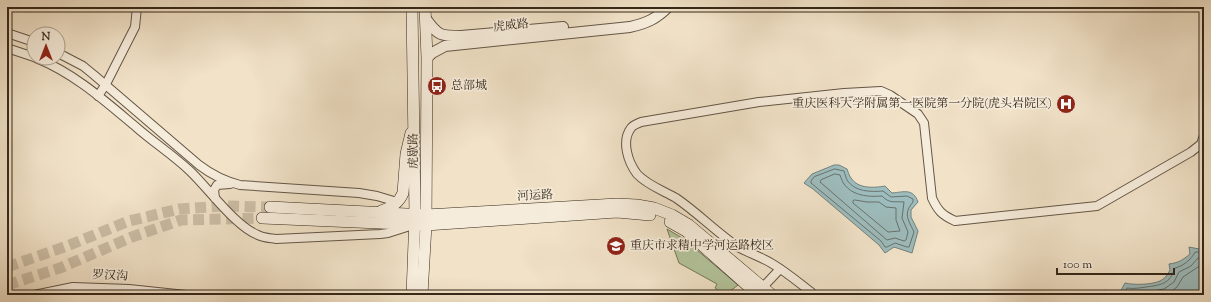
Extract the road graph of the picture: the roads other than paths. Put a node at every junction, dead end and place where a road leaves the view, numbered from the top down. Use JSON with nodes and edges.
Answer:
{"nodes":[{"id":1,"x":137,"y":7,"type":"edge"},
{"id":2,"x":412,"y":7,"type":"edge"},
{"id":3,"x":425,"y":7,"type":"edge"},
{"id":4,"x":661,"y":7,"type":"edge"},
{"id":5,"x":668,"y":7,"type":"edge"},
{"id":6,"x":426,"y":19,"type":"junction"},
{"id":7,"x":7,"y":33,"type":"edge"},
{"id":8,"x":26,"y":39,"type":"edge"},
{"id":9,"x":7,"y":48,"type":"edge"},
{"id":10,"x":26,"y":55,"type":"edge"},
{"id":11,"x":66,"y":57,"type":"edge"},
{"id":12,"x":427,"y":58,"type":"junction"},
{"id":13,"x":53,"y":66,"type":"edge"},
{"id":14,"x":106,"y":84,"type":"junction"},
{"id":15,"x":98,"y":96,"type":"junction"},
{"id":16,"x":415,"y":119,"type":"junction"},
{"id":17,"x":1204,"y":135,"type":"edge"},
{"id":18,"x":240,"y":185,"type":"junction"},
{"id":19,"x":215,"y":198,"type":"junction"},
{"id":20,"x":397,"y":202,"type":"junction"},
{"id":21,"x":270,"y":208,"type":"tunnel mouth"},
{"id":22,"x":377,"y":213,"type":"junction"},
{"id":23,"x":262,"y":218,"type":"tunnel mouth"},
{"id":24,"x":421,"y":220,"type":"junction"},
{"id":25,"x":780,"y":269,"type":"junction"},
{"id":26,"x":760,"y":291,"type":"edge"},
{"id":27,"x":34,"y":295,"type":"edge"},
{"id":28,"x":186,"y":295,"type":"edge"},
{"id":29,"x":412,"y":295,"type":"edge"},
{"id":30,"x":422,"y":295,"type":"edge"},
{"id":31,"x":772,"y":295,"type":"edge"},
{"id":32,"x":812,"y":295,"type":"edge"}],
"edges":[{"from":1,"to":14,"type":"street"},
{"from":2,"to":16,"type":"main road","name":"虎歇路"},
{"from":3,"to":6,"type":"main road","name":"虎歇路"},
{"from":4,"to":6,"type":"street","name":"虎威路"},
{"from":5,"to":12,"type":"street","name":"虎威路"},
{"from":6,"to":12,"type":"main road","name":"虎歇路"},
{"from":7,"to":8,"type":"street"},
{"from":9,"to":10,"type":"street"},
{"from":11,"to":14,"type":"street"},
{"from":12,"to":24,"type":"main road","name":"虎歇路"},
{"from":13,"to":15,"type":"street"},
{"from":14,"to":15,"type":"street"},
{"from":14,"to":18,"type":"street"},
{"from":15,"to":19,"type":"street"},
{"from":16,"to":20,"type":"main road"},
{"from":16,"to":24,"type":"main road","name":"虎歇路"},
{"from":17,"to":25,"type":"street"},
{"from":18,"to":19,"type":"street"},
{"from":18,"to":20,"type":"street"},
{"from":19,"to":24,"type":"street"},
{"from":20,"to":22,"type":"main road"},
{"from":21,"to":22,"type":"main road","name":"河运路"},
{"from":22,"to":24,"type":"main road","name":"河运路"},
{"from":23,"to":24,"type":"main road","name":"河运路"},
{"from":24,"to":26,"type":"main road","name":"河运路"},
{"from":24,"to":29,"type":"main road","name":"虎歇路"},
{"from":24,"to":30,"type":"main road","name":"虎歇路"},
{"from":25,"to":26,"type":"street"},
{"from":25,"to":32,"type":"street"},
{"from":26,"to":31,"type":"main road","name":"河运路"},
{"from":27,"to":28,"type":"street","name":"罗汉沟"}]}
